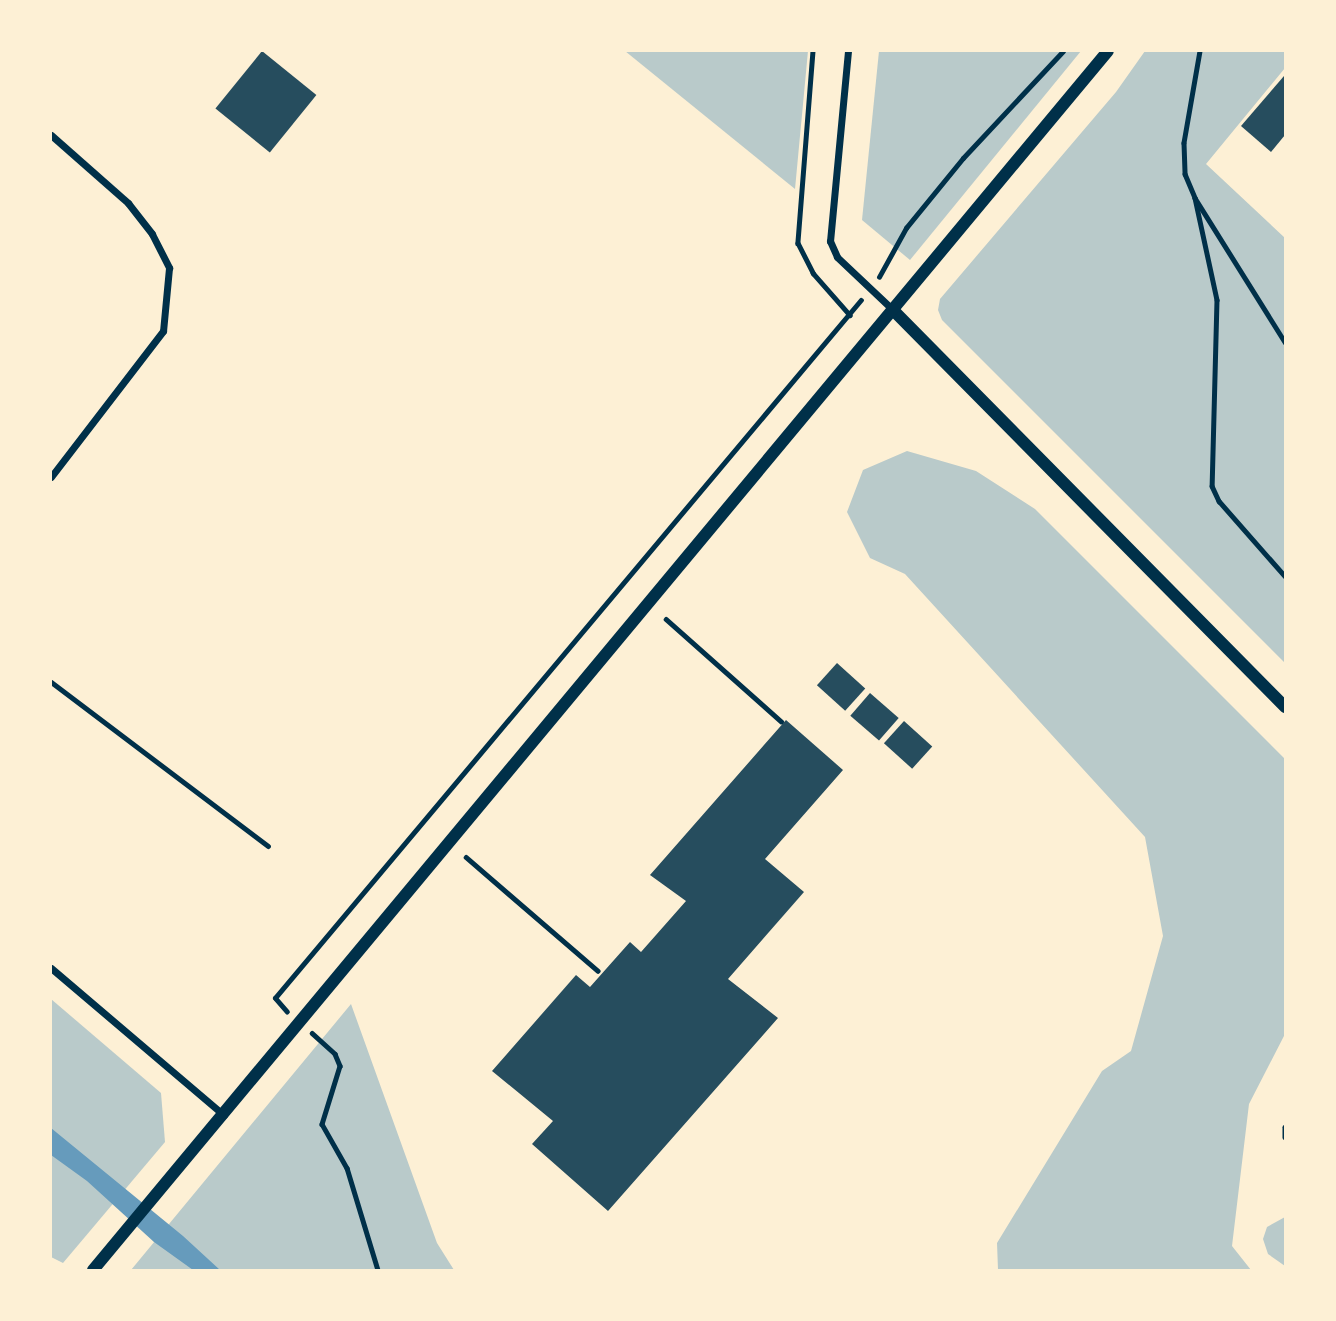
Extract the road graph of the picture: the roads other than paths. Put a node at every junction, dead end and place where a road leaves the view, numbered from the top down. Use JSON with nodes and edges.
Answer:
{"nodes":[{"id":1,"x":848,"y":51,"type":"edge"},
{"id":2,"x":1108,"y":51,"type":"edge"},
{"id":3,"x":51,"y":135,"type":"edge"},
{"id":4,"x":894,"y":311,"type":"junction"},
{"id":5,"x":51,"y":477,"type":"edge"},
{"id":6,"x":51,"y":681,"type":"edge"},
{"id":7,"x":1285,"y":707,"type":"edge"},
{"id":8,"x":268,"y":846,"type":"dead end"},
{"id":9,"x":51,"y":968,"type":"edge"},
{"id":10,"x":223,"y":1115,"type":"junction"},
{"id":11,"x":96,"y":1266,"type":"edge"}],
"edges":[{"from":1,"to":4,"type":"street"},
{"from":2,"to":4,"type":"street"},
{"from":3,"to":5,"type":"street"},
{"from":4,"to":7,"type":"street"},
{"from":4,"to":10,"type":"street"},
{"from":6,"to":8,"type":"lane"},
{"from":9,"to":10,"type":"street"},
{"from":10,"to":11,"type":"street"}]}
